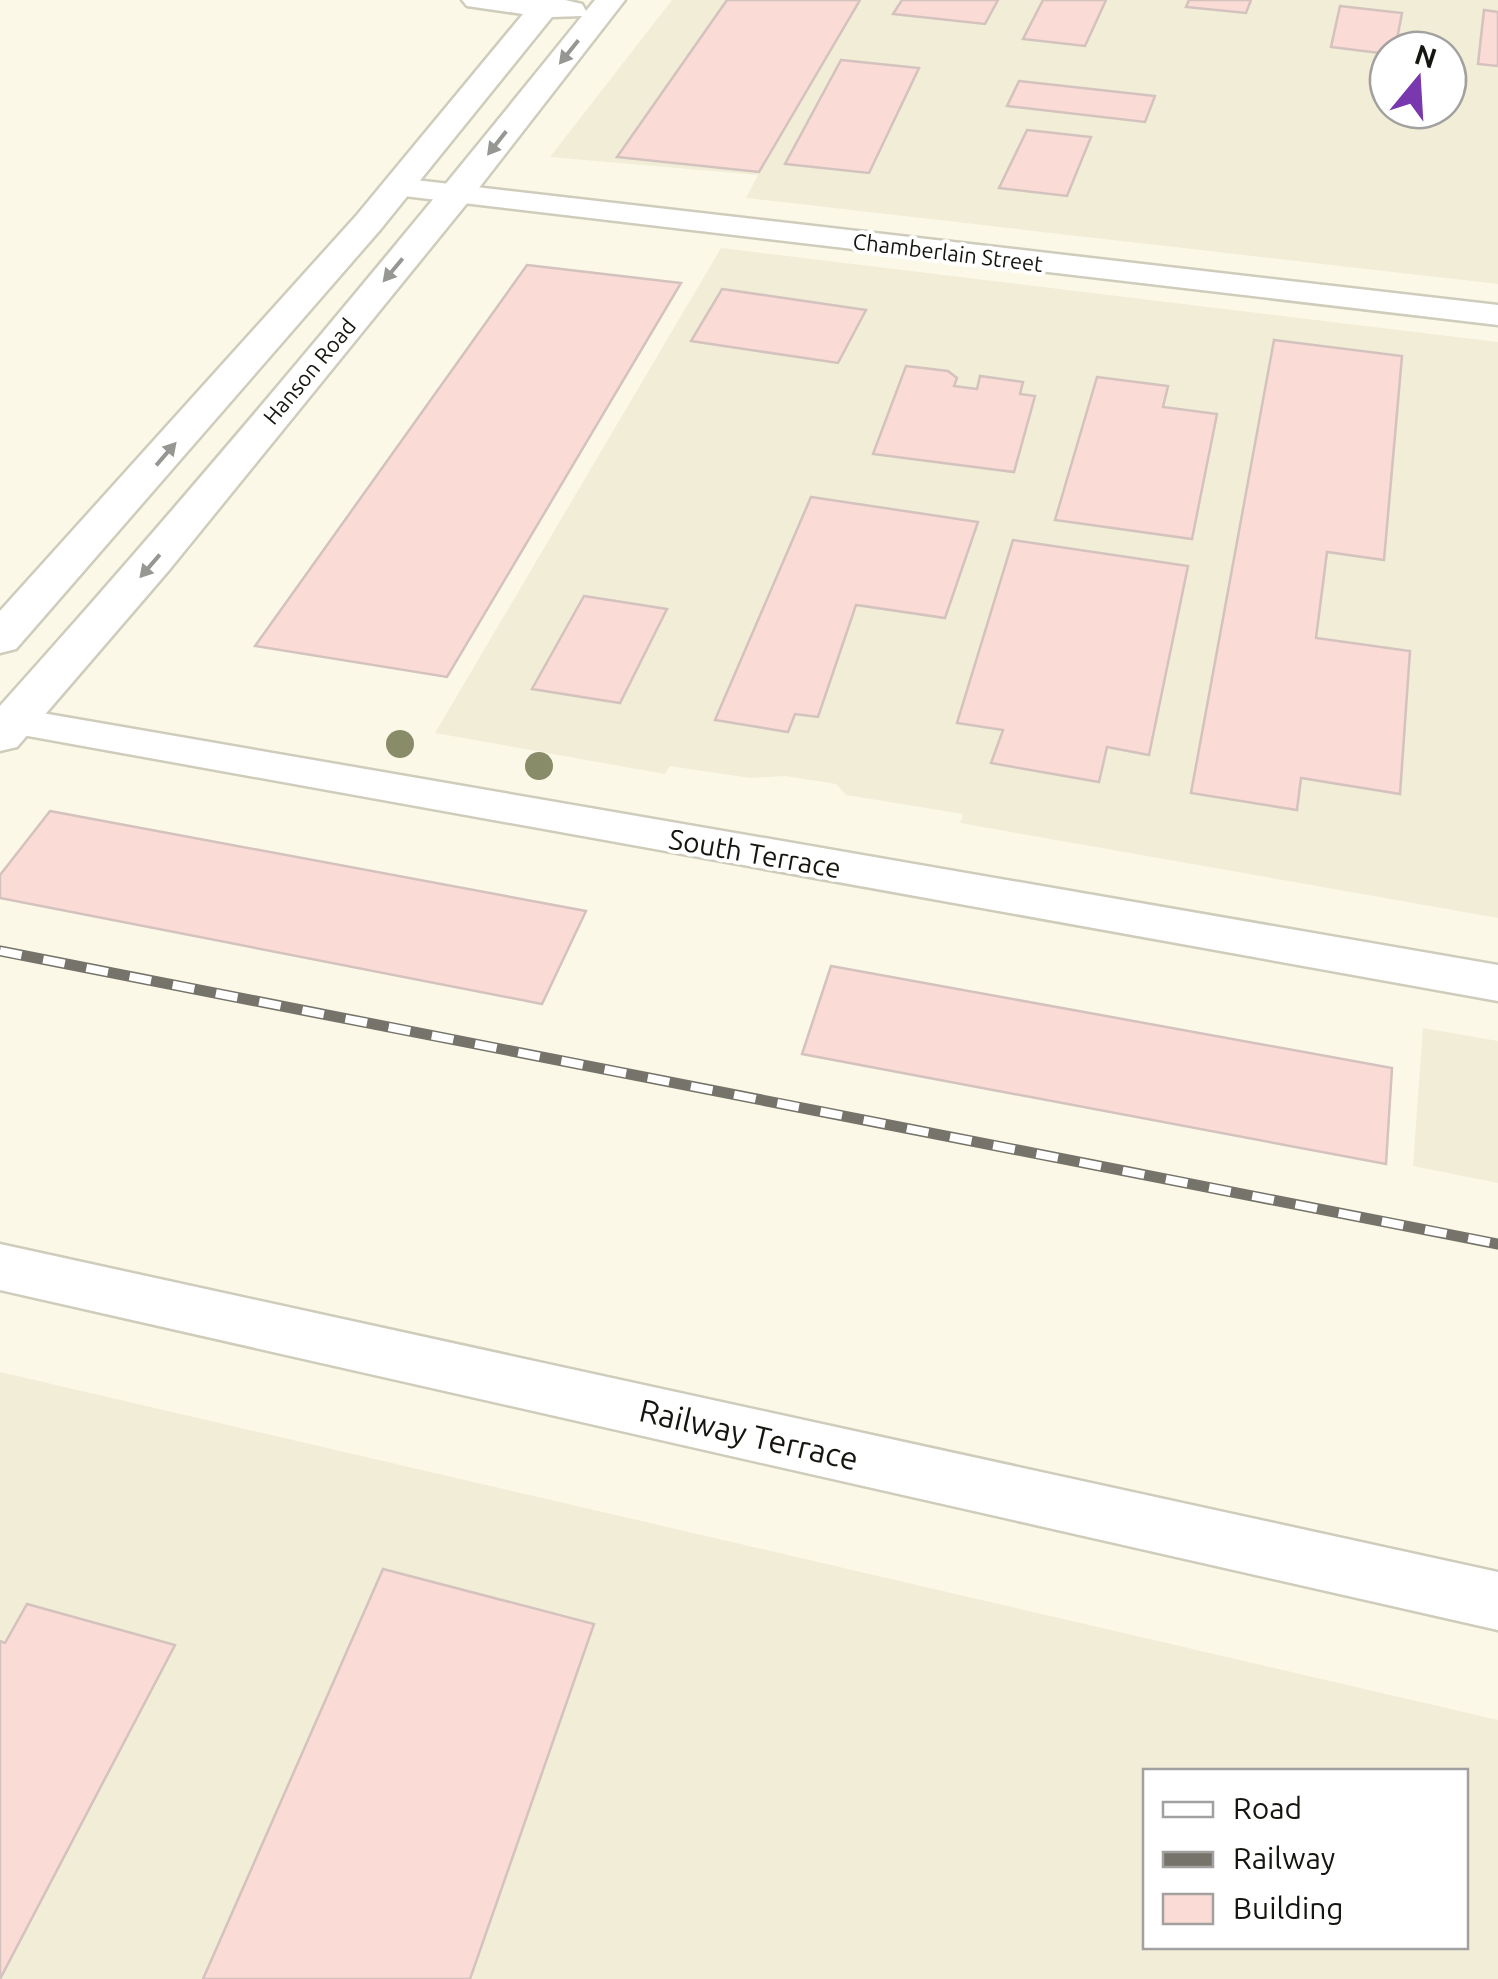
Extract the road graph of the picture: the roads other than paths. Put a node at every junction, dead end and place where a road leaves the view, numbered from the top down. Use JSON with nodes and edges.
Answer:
{"nodes":[{"id":1,"x":477,"y":0,"type":"edge"},
{"id":2,"x":547,"y":3,"type":"edge"},
{"id":3,"x":605,"y":6,"type":"edge"},
{"id":4,"x":398,"y":188,"type":"junction"},
{"id":5,"x":456,"y":195,"type":"junction"},
{"id":6,"x":1498,"y":315,"type":"edge"},
{"id":7,"x":2,"y":645,"type":"edge"},
{"id":8,"x":4,"y":721,"type":"edge"},
{"id":9,"x":1498,"y":983,"type":"edge"},
{"id":10,"x":0,"y":1267,"type":"edge"},
{"id":11,"x":1498,"y":1601,"type":"edge"}],
"edges":[{"from":1,"to":2,"type":"main road"},
{"from":2,"to":3,"type":"main road"},
{"from":2,"to":4,"type":"main road","name":"Hanson Road"},
{"from":3,"to":5,"type":"main road","name":"Hanson Road","one_way":true},
{"from":4,"to":5,"type":"street","name":"Chamberlain Street"},
{"from":7,"to":4,"type":"main road","name":"Hanson Road","one_way":true},
{"from":5,"to":6,"type":"street","name":"Chamberlain Street"},
{"from":5,"to":8,"type":"main road","name":"Hanson Road","one_way":true},
{"from":8,"to":9,"type":"street","name":"South Terrace"},
{"from":10,"to":11,"type":"street","name":"Railway Terrace"}]}
